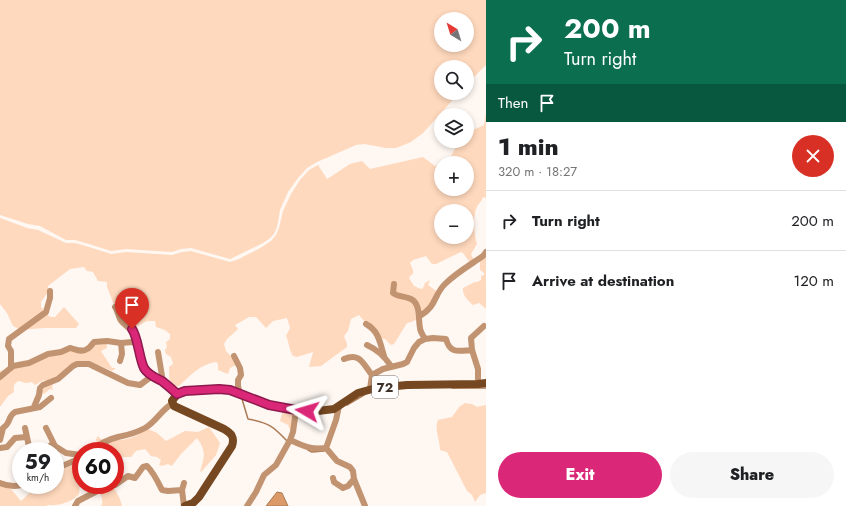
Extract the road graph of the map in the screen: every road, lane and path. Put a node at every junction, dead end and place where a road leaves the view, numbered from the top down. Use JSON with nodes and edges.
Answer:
{"nodes":[{"id":1,"x":486,"y":252,"type":"edge"},
{"id":2,"x":394,"y":284,"type":"dead end"},
{"id":3,"x":50,"y":291,"type":"dead end"},
{"id":4,"x":115,"y":307,"type":"dead end"},
{"id":5,"x":420,"y":316,"type":"junction"},
{"id":6,"x":366,"y":324,"type":"dead end"},
{"id":7,"x":484,"y":326,"type":"dead end"},
{"id":8,"x":425,"y":339,"type":"junction"},
{"id":9,"x":121,"y":343,"type":"junction"},
{"id":10,"x":136,"y":343,"type":"junction"},
{"id":11,"x":367,"y":345,"type":"dead end"},
{"id":12,"x":472,"y":350,"type":"junction"},
{"id":13,"x":158,"y":352,"type":"dead end"},
{"id":14,"x":234,"y":356,"type":"dead end"},
{"id":15,"x":384,"y":356,"type":"junction"},
{"id":16,"x":344,"y":359,"type":"dead end"},
{"id":17,"x":120,"y":361,"type":"dead end"},
{"id":18,"x":391,"y":366,"type":"junction"},
{"id":19,"x":11,"y":368,"type":"junction"},
{"id":20,"x":372,"y":375,"type":"junction"},
{"id":21,"x":152,"y":376,"type":"junction"},
{"id":22,"x":0,"y":377,"type":"edge"},
{"id":23,"x":162,"y":382,"type":"junction"},
{"id":24,"x":482,"y":384,"type":"edge"},
{"id":25,"x":370,"y":389,"type":"junction"},
{"id":26,"x":177,"y":394,"type":"junction"},
{"id":27,"x":240,"y":394,"type":"junction"},
{"id":28,"x":52,"y":398,"type":"dead end"},
{"id":29,"x":172,"y":404,"type":"junction"},
{"id":30,"x":339,"y":406,"type":"junction"},
{"id":31,"x":34,"y":407,"type":"junction"},
{"id":32,"x":296,"y":410,"type":"junction"},
{"id":33,"x":25,"y":428,"type":"dead end"},
{"id":34,"x":46,"y":428,"type":"dead end"},
{"id":35,"x":26,"y":437,"type":"junction"},
{"id":36,"x":0,"y":440,"type":"edge"},
{"id":37,"x":290,"y":440,"type":"junction"},
{"id":38,"x":27,"y":442,"type":"edge"},
{"id":39,"x":53,"y":442,"type":"edge"},
{"id":40,"x":106,"y":442,"type":"edge"},
{"id":41,"x":0,"y":448,"type":"edge"},
{"id":42,"x":326,"y":448,"type":"junction"},
{"id":43,"x":333,"y":478,"type":"dead end"},
{"id":44,"x":354,"y":479,"type":"junction"},
{"id":45,"x":0,"y":483,"type":"edge"},
{"id":46,"x":184,"y":483,"type":"dead end"},
{"id":47,"x":12,"y":487,"type":"edge"},
{"id":48,"x":182,"y":490,"type":"junction"},
{"id":49,"x":75,"y":506,"type":"edge"},
{"id":50,"x":184,"y":506,"type":"edge"},
{"id":51,"x":247,"y":506,"type":"edge"},
{"id":52,"x":365,"y":506,"type":"edge"}],
"edges":[{"from":1,"to":5,"type":"street"},
{"from":2,"to":5,"type":"street"},
{"from":3,"to":19,"type":"street"},
{"from":4,"to":10,"type":"street"},
{"from":5,"to":8,"type":"street"},
{"from":6,"to":15,"type":"street"},
{"from":7,"to":12,"type":"street"},
{"from":8,"to":12,"type":"street"},
{"from":8,"to":18,"type":"street"},
{"from":9,"to":10,"type":"street"},
{"from":9,"to":17,"type":"street"},
{"from":9,"to":19,"type":"street"},
{"from":10,"to":21,"type":"street"},
{"from":11,"to":15,"type":"street"},
{"from":12,"to":24,"type":"street"},
{"from":13,"to":23,"type":"street"},
{"from":14,"to":27,"type":"street"},
{"from":15,"to":18,"type":"street"},
{"from":16,"to":20,"type":"street"},
{"from":18,"to":20,"type":"street"},
{"from":19,"to":22,"type":"street"},
{"from":20,"to":25,"type":"street"},
{"from":21,"to":23,"type":"street"},
{"from":21,"to":31,"type":"street"},
{"from":23,"to":26,"type":"street"},
{"from":24,"to":25,"type":"main road","number":"72"},
{"from":25,"to":30,"type":"main road","number":"72"},
{"from":26,"to":27,"type":"main road","number":"72"},
{"from":26,"to":29,"type":"main road"},
{"from":27,"to":32,"type":"main road","number":"72"},
{"from":28,"to":31,"type":"street"},
{"from":29,"to":40,"type":"street"},
{"from":29,"to":50,"type":"main road"},
{"from":30,"to":32,"type":"main road","number":"72"},
{"from":30,"to":42,"type":"street"},
{"from":31,"to":36,"type":"street"},
{"from":32,"to":37,"type":"street"},
{"from":33,"to":35,"type":"street"},
{"from":34,"to":39,"type":"street"},
{"from":35,"to":38,"type":"street"},
{"from":35,"to":41,"type":"street"},
{"from":37,"to":42,"type":"street"},
{"from":37,"to":51,"type":"street"},
{"from":42,"to":44,"type":"street"},
{"from":43,"to":44,"type":"street"},
{"from":44,"to":52,"type":"street"},
{"from":45,"to":47,"type":"street"},
{"from":46,"to":48,"type":"street"},
{"from":48,"to":49,"type":"street"},
{"from":48,"to":50,"type":"street"}]}
